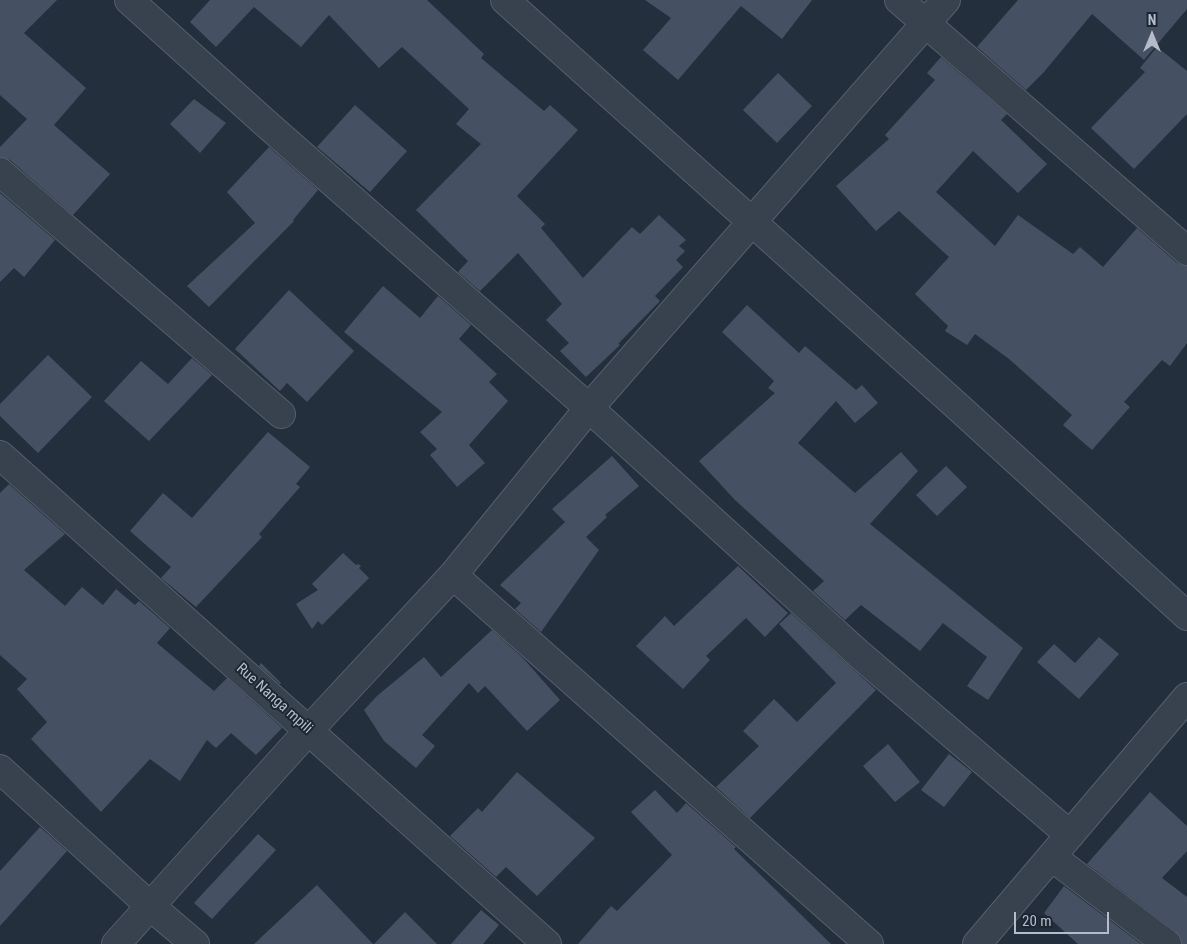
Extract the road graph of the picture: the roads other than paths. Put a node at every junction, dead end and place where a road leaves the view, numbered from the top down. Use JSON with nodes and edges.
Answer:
{"nodes":[{"id":1,"x":129,"y":0,"type":"edge"},
{"id":2,"x":505,"y":0,"type":"edge"},
{"id":3,"x":899,"y":0,"type":"edge"},
{"id":4,"x":946,"y":0,"type":"edge"},
{"id":5,"x":926,"y":23,"type":"junction"},
{"id":6,"x":0,"y":172,"type":"edge"},
{"id":7,"x":752,"y":223,"type":"junction"},
{"id":8,"x":1187,"y":251,"type":"edge"},
{"id":9,"x":589,"y":408,"type":"junction"},
{"id":10,"x":281,"y":414,"type":"dead end"},
{"id":11,"x":0,"y":455,"type":"edge"},
{"id":12,"x":453,"y":576,"type":"junction"},
{"id":13,"x":1187,"y":616,"type":"edge"},
{"id":14,"x":1187,"y":697,"type":"edge"},
{"id":15,"x":309,"y":730,"type":"junction"},
{"id":16,"x":0,"y":769,"type":"edge"},
{"id":17,"x":1070,"y":835,"type":"junction"},
{"id":18,"x":1052,"y":857,"type":"junction"},
{"id":19,"x":149,"y":905,"type":"junction"},
{"id":20,"x":116,"y":944,"type":"edge"},
{"id":21,"x":195,"y":944,"type":"edge"},
{"id":22,"x":547,"y":944,"type":"edge"},
{"id":23,"x":869,"y":944,"type":"edge"},
{"id":24,"x":977,"y":944,"type":"edge"},
{"id":25,"x":1167,"y":944,"type":"edge"}],
"edges":[{"from":1,"to":9,"type":"street"},
{"from":2,"to":7,"type":"street"},
{"from":3,"to":5,"type":"street"},
{"from":4,"to":5,"type":"street"},
{"from":5,"to":7,"type":"street"},
{"from":5,"to":8,"type":"street"},
{"from":6,"to":10,"type":"street"},
{"from":7,"to":9,"type":"street"},
{"from":7,"to":13,"type":"street"},
{"from":9,"to":12,"type":"street"},
{"from":9,"to":17,"type":"street"},
{"from":11,"to":15,"type":"street","name":"Rue Nanga mpili"},
{"from":12,"to":15,"type":"street"},
{"from":12,"to":23,"type":"street"},
{"from":14,"to":17,"type":"street"},
{"from":15,"to":19,"type":"street"},
{"from":15,"to":22,"type":"street","name":"Rue Nanga mpili"},
{"from":16,"to":19,"type":"street"},
{"from":17,"to":18,"type":"street"},
{"from":18,"to":24,"type":"street"},
{"from":18,"to":25,"type":"street"},
{"from":19,"to":20,"type":"street"},
{"from":19,"to":21,"type":"street"}]}
